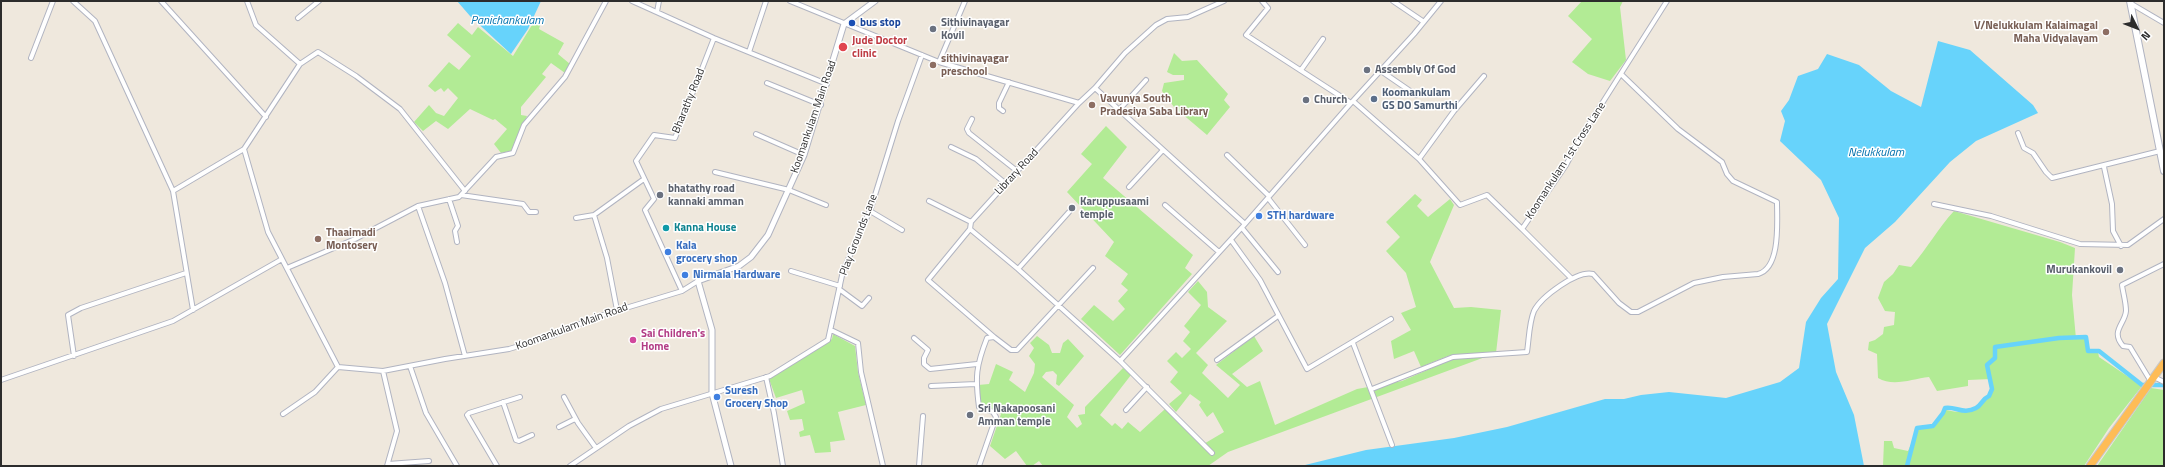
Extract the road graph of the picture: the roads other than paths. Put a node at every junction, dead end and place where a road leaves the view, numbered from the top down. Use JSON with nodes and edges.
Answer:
{"nodes":[{"id":1,"x":52,"y":1,"type":"edge"},
{"id":2,"x":73,"y":1,"type":"edge"},
{"id":3,"x":161,"y":1,"type":"edge"},
{"id":4,"x":247,"y":1,"type":"edge"},
{"id":5,"x":319,"y":1,"type":"edge"},
{"id":6,"x":606,"y":1,"type":"edge"},
{"id":7,"x":632,"y":1,"type":"edge"},
{"id":8,"x":659,"y":1,"type":"edge"},
{"id":9,"x":766,"y":1,"type":"edge"},
{"id":10,"x":790,"y":1,"type":"edge"},
{"id":11,"x":875,"y":1,"type":"edge"},
{"id":12,"x":965,"y":1,"type":"edge"},
{"id":13,"x":1224,"y":1,"type":"edge"},
{"id":14,"x":1262,"y":1,"type":"edge"},
{"id":15,"x":1393,"y":1,"type":"edge"},
{"id":16,"x":1441,"y":1,"type":"edge"},
{"id":17,"x":1667,"y":1,"type":"edge"},
{"id":18,"x":2130,"y":2,"type":"edge"},
{"id":19,"x":657,"y":12,"type":"junction"},
{"id":20,"x":298,"y":18,"type":"dead end"},
{"id":21,"x":1424,"y":22,"type":"junction"},
{"id":22,"x":2164,"y":23,"type":"edge"},
{"id":23,"x":844,"y":24,"type":"junction"},
{"id":24,"x":714,"y":38,"type":"junction"},
{"id":25,"x":1323,"y":39,"type":"dead end"},
{"id":26,"x":749,"y":52,"type":"junction"},
{"id":27,"x":922,"y":55,"type":"junction"},
{"id":28,"x":32,"y":58,"type":"dead end"},
{"id":29,"x":939,"y":62,"type":"junction"},
{"id":30,"x":300,"y":64,"type":"junction"},
{"id":31,"x":1301,"y":70,"type":"junction"},
{"id":32,"x":1381,"y":71,"type":"junction"},
{"id":33,"x":1622,"y":75,"type":"junction"},
{"id":34,"x":1484,"y":76,"type":"dead end"},
{"id":35,"x":1146,"y":80,"type":"dead end"},
{"id":36,"x":767,"y":82,"type":"dead end"},
{"id":37,"x":1009,"y":82,"type":"junction"},
{"id":38,"x":828,"y":84,"type":"junction"},
{"id":39,"x":1095,"y":88,"type":"junction"},
{"id":40,"x":1416,"y":95,"type":"dead end"},
{"id":41,"x":1352,"y":102,"type":"junction"},
{"id":42,"x":1079,"y":103,"type":"junction"},
{"id":43,"x":821,"y":105,"type":"junction"},
{"id":44,"x":1119,"y":110,"type":"junction"},
{"id":45,"x":1003,"y":111,"type":"dead end"},
{"id":46,"x":266,"y":117,"type":"junction"},
{"id":47,"x":972,"y":119,"type":"dead end"},
{"id":48,"x":2018,"y":133,"type":"dead end"},
{"id":49,"x":756,"y":134,"type":"dead end"},
{"id":50,"x":951,"y":147,"type":"dead end"},
{"id":51,"x":244,"y":149,"type":"junction"},
{"id":52,"x":1163,"y":150,"type":"junction"},
{"id":53,"x":2160,"y":151,"type":"junction"},
{"id":54,"x":804,"y":155,"type":"junction"},
{"id":55,"x":1227,"y":155,"type":"dead end"},
{"id":56,"x":1419,"y":159,"type":"junction"},
{"id":57,"x":2104,"y":167,"type":"junction"},
{"id":58,"x":1017,"y":171,"type":"junction"},
{"id":59,"x":2164,"y":171,"type":"edge"},
{"id":60,"x":715,"y":172,"type":"dead end"},
{"id":61,"x":644,"y":178,"type":"junction"},
{"id":62,"x":1005,"y":183,"type":"junction"},
{"id":63,"x":1129,"y":187,"type":"dead end"},
{"id":64,"x":789,"y":190,"type":"junction"},
{"id":65,"x":173,"y":191,"type":"junction"},
{"id":66,"x":465,"y":191,"type":"junction"},
{"id":67,"x":461,"y":195,"type":"junction"},
{"id":68,"x":1268,"y":197,"type":"junction"},
{"id":69,"x":449,"y":199,"type":"junction"},
{"id":70,"x":929,"y":201,"type":"dead end"},
{"id":71,"x":1934,"y":204,"type":"dead end"},
{"id":72,"x":826,"y":205,"type":"dead end"},
{"id":73,"x":1165,"y":205,"type":"dead end"},
{"id":74,"x":418,"y":206,"type":"junction"},
{"id":75,"x":870,"y":211,"type":"junction"},
{"id":76,"x":536,"y":212,"type":"dead end"},
{"id":77,"x":1069,"y":212,"type":"dead end"},
{"id":78,"x":594,"y":215,"type":"junction"},
{"id":79,"x":576,"y":218,"type":"dead end"},
{"id":80,"x":2164,"y":219,"type":"edge"},
{"id":81,"x":971,"y":222,"type":"junction"},
{"id":82,"x":1243,"y":226,"type":"junction"},
{"id":83,"x":970,"y":229,"type":"junction"},
{"id":84,"x":1522,"y":229,"type":"junction"},
{"id":85,"x":902,"y":230,"type":"dead end"},
{"id":86,"x":1231,"y":240,"type":"junction"},
{"id":87,"x":457,"y":242,"type":"dead end"},
{"id":88,"x":1305,"y":245,"type":"dead end"},
{"id":89,"x":2121,"y":246,"type":"junction"},
{"id":90,"x":1219,"y":252,"type":"junction"},
{"id":91,"x":282,"y":259,"type":"junction"},
{"id":92,"x":2164,"y":264,"type":"edge"},
{"id":93,"x":287,"y":268,"type":"junction"},
{"id":94,"x":1093,"y":268,"type":"dead end"},
{"id":95,"x":1018,"y":269,"type":"junction"},
{"id":96,"x":791,"y":271,"type":"dead end"},
{"id":97,"x":1278,"y":272,"type":"dead end"},
{"id":98,"x":186,"y":273,"type":"junction"},
{"id":99,"x":1571,"y":278,"type":"junction"},
{"id":100,"x":698,"y":281,"type":"junction"},
{"id":101,"x":839,"y":288,"type":"junction"},
{"id":102,"x":682,"y":291,"type":"junction"},
{"id":103,"x":869,"y":298,"type":"dead end"},
{"id":104,"x":1059,"y":306,"type":"junction"},
{"id":105,"x":193,"y":310,"type":"junction"},
{"id":106,"x":617,"y":310,"type":"junction"},
{"id":107,"x":1278,"y":316,"type":"junction"},
{"id":108,"x":1390,"y":319,"type":"dead end"},
{"id":109,"x":830,"y":330,"type":"junction"},
{"id":110,"x":994,"y":337,"type":"junction"},
{"id":111,"x":914,"y":338,"type":"dead end"},
{"id":112,"x":1353,"y":343,"type":"junction"},
{"id":113,"x":74,"y":356,"type":"junction"},
{"id":114,"x":464,"y":356,"type":"junction"},
{"id":115,"x":1217,"y":360,"type":"dead end"},
{"id":116,"x":1120,"y":361,"type":"junction"},
{"id":117,"x":2164,"y":363,"type":"edge"},
{"id":118,"x":977,"y":364,"type":"junction"},
{"id":119,"x":410,"y":366,"type":"junction"},
{"id":120,"x":338,"y":367,"type":"junction"},
{"id":121,"x":383,"y":371,"type":"junction"},
{"id":122,"x":766,"y":377,"type":"junction"},
{"id":123,"x":2152,"y":378,"type":"junction"},
{"id":124,"x":1,"y":380,"type":"edge"},
{"id":125,"x":2164,"y":382,"type":"edge"},
{"id":126,"x":976,"y":384,"type":"junction"},
{"id":127,"x":931,"y":386,"type":"dead end"},
{"id":128,"x":1147,"y":387,"type":"junction"},
{"id":129,"x":1372,"y":389,"type":"junction"},
{"id":130,"x":712,"y":393,"type":"junction"},
{"id":131,"x":520,"y":397,"type":"dead end"},
{"id":132,"x":564,"y":397,"type":"dead end"},
{"id":133,"x":503,"y":402,"type":"junction"},
{"id":134,"x":1126,"y":410,"type":"dead end"},
{"id":135,"x":283,"y":414,"type":"dead end"},
{"id":136,"x":923,"y":416,"type":"dead end"},
{"id":137,"x":575,"y":419,"type":"junction"},
{"id":138,"x":559,"y":427,"type":"dead end"},
{"id":139,"x":532,"y":436,"type":"dead end"},
{"id":140,"x":1392,"y":445,"type":"dead end"},
{"id":141,"x":596,"y":448,"type":"junction"},
{"id":142,"x":1212,"y":453,"type":"dead end"},
{"id":143,"x":429,"y":461,"type":"dead end"},
{"id":144,"x":387,"y":465,"type":"edge"},
{"id":145,"x":457,"y":466,"type":"edge"},
{"id":146,"x":497,"y":466,"type":"edge"},
{"id":147,"x":570,"y":466,"type":"edge"},
{"id":148,"x":731,"y":466,"type":"edge"},
{"id":149,"x":782,"y":466,"type":"edge"},
{"id":150,"x":883,"y":466,"type":"edge"},
{"id":151,"x":919,"y":466,"type":"edge"},
{"id":152,"x":979,"y":466,"type":"edge"},
{"id":153,"x":2090,"y":466,"type":"edge"}],
"edges":[{"from":1,"to":28,"type":"street"},
{"from":2,"to":65,"type":"street"},
{"from":3,"to":46,"type":"street"},
{"from":4,"to":30,"type":"street"},
{"from":5,"to":20,"type":"street"},
{"from":6,"to":66,"type":"street"},
{"from":7,"to":19,"type":"street"},
{"from":8,"to":19,"type":"street"},
{"from":9,"to":26,"type":"street"},
{"from":10,"to":23,"type":"street"},
{"from":11,"to":23,"type":"street"},
{"from":12,"to":29,"type":"street"},
{"from":13,"to":39,"type":"street","name":"Library Road"},
{"from":14,"to":31,"type":"street","name":"Koomankulam 1st Cross Lane"},
{"from":15,"to":21,"type":"street"},
{"from":16,"to":21,"type":"street"},
{"from":17,"to":33,"type":"street","name":"Koomankulam 1st Cross Lane"},
{"from":18,"to":22,"type":"street"},
{"from":18,"to":53,"type":"main road"},
{"from":19,"to":24,"type":"street"},
{"from":21,"to":32,"type":"street"},
{"from":23,"to":27,"type":"street"},
{"from":23,"to":38,"type":"street","name":"Koomankulam Main Road"},
{"from":24,"to":26,"type":"street"},
{"from":24,"to":61,"type":"street","name":"Bharathy Road"},
{"from":25,"to":31,"type":"street"},
{"from":26,"to":38,"type":"street"},
{"from":27,"to":29,"type":"street"},
{"from":27,"to":75,"type":"street","name":"Play Grounds Lane"},
{"from":29,"to":37,"type":"street"},
{"from":30,"to":46,"type":"street"},
{"from":30,"to":66,"type":"street"},
{"from":31,"to":41,"type":"street","name":"Koomankulam 1st Cross Lane"},
{"from":32,"to":40,"type":"street"},
{"from":32,"to":41,"type":"street"},
{"from":33,"to":84,"type":"street","name":"Koomankulam 1st Cross Lane"},
{"from":33,"to":99,"type":"street"},
{"from":34,"to":56,"type":"street"},
{"from":35,"to":44,"type":"street"},
{"from":36,"to":43,"type":"street"},
{"from":37,"to":42,"type":"street"},
{"from":37,"to":45,"type":"street"},
{"from":38,"to":43,"type":"street","name":"Koomankulam Main Road"},
{"from":39,"to":42,"type":"street","name":"Library Road"},
{"from":39,"to":44,"type":"street"},
{"from":41,"to":56,"type":"street","name":"Koomankulam 1st Cross Lane"},
{"from":41,"to":68,"type":"street"},
{"from":42,"to":58,"type":"street","name":"Library Road"},
{"from":43,"to":54,"type":"street","name":"Koomankulam Main Road"},
{"from":44,"to":52,"type":"street"},
{"from":46,"to":51,"type":"street"},
{"from":47,"to":58,"type":"street"},
{"from":48,"to":57,"type":"street"},
{"from":49,"to":54,"type":"street"},
{"from":50,"to":62,"type":"street"},
{"from":51,"to":65,"type":"street"},
{"from":51,"to":91,"type":"street"},
{"from":52,"to":63,"type":"street"},
{"from":52,"to":82,"type":"street"},
{"from":53,"to":57,"type":"street"},
{"from":53,"to":59,"type":"main road"},
{"from":54,"to":64,"type":"street","name":"Koomankulam Main Road"},
{"from":55,"to":68,"type":"street"},
{"from":56,"to":84,"type":"street","name":"Koomankulam 1st Cross Lane"},
{"from":57,"to":89,"type":"street"},
{"from":58,"to":62,"type":"street","name":"Library Road"},
{"from":60,"to":64,"type":"street"},
{"from":61,"to":78,"type":"street"},
{"from":61,"to":102,"type":"street","name":"Bharathy Road"},
{"from":62,"to":81,"type":"street","name":"Library Road"},
{"from":64,"to":72,"type":"street"},
{"from":64,"to":100,"type":"street","name":"Koomankulam Main Road"},
{"from":65,"to":98,"type":"street"},
{"from":66,"to":67,"type":"street"},
{"from":67,"to":69,"type":"street"},
{"from":67,"to":76,"type":"street"},
{"from":68,"to":82,"type":"street"},
{"from":68,"to":88,"type":"street"},
{"from":69,"to":74,"type":"street"},
{"from":69,"to":87,"type":"street"},
{"from":70,"to":81,"type":"street"},
{"from":71,"to":89,"type":"street"},
{"from":73,"to":90,"type":"street"},
{"from":74,"to":93,"type":"street"},
{"from":74,"to":114,"type":"street"},
{"from":75,"to":85,"type":"street"},
{"from":75,"to":101,"type":"street","name":"Play Grounds Lane"},
{"from":77,"to":95,"type":"street"},
{"from":78,"to":79,"type":"street"},
{"from":78,"to":106,"type":"street"},
{"from":80,"to":89,"type":"street"},
{"from":81,"to":83,"type":"street"},
{"from":82,"to":86,"type":"street"},
{"from":82,"to":97,"type":"street"},
{"from":83,"to":95,"type":"street"},
{"from":83,"to":110,"type":"street"},
{"from":84,"to":99,"type":"street"},
{"from":86,"to":90,"type":"street"},
{"from":86,"to":107,"type":"street"},
{"from":90,"to":116,"type":"street"},
{"from":91,"to":93,"type":"street"},
{"from":91,"to":105,"type":"street"},
{"from":92,"to":123,"type":"street"},
{"from":93,"to":120,"type":"street"},
{"from":94,"to":104,"type":"street"},
{"from":95,"to":104,"type":"street"},
{"from":96,"to":101,"type":"street"},
{"from":98,"to":105,"type":"street"},
{"from":98,"to":113,"type":"street"},
{"from":99,"to":129,"type":"street"},
{"from":100,"to":102,"type":"street","name":"Koomankulam Main Road"},
{"from":100,"to":130,"type":"street"},
{"from":101,"to":103,"type":"street"},
{"from":101,"to":109,"type":"street","name":"Play Grounds Lane"},
{"from":102,"to":106,"type":"street","name":"Koomankulam Main Road"},
{"from":104,"to":110,"type":"street"},
{"from":104,"to":116,"type":"street"},
{"from":105,"to":113,"type":"street"},
{"from":106,"to":114,"type":"street","name":"Koomankulam Main Road"},
{"from":107,"to":112,"type":"street"},
{"from":107,"to":115,"type":"street"},
{"from":108,"to":112,"type":"street"},
{"from":109,"to":122,"type":"street","name":"Play Grounds Lane"},
{"from":109,"to":150,"type":"street"},
{"from":110,"to":118,"type":"street"},
{"from":111,"to":118,"type":"street"},
{"from":112,"to":129,"type":"street"},
{"from":113,"to":124,"type":"street"},
{"from":114,"to":119,"type":"street","name":"Koomankulam Main Road"},
{"from":116,"to":128,"type":"street"},
{"from":117,"to":123,"type":"highway"},
{"from":118,"to":126,"type":"street"},
{"from":119,"to":121,"type":"street","name":"Koomankulam Main Road"},
{"from":119,"to":145,"type":"street"},
{"from":120,"to":121,"type":"street","name":"Koomankulam Main Road"},
{"from":120,"to":135,"type":"street"},
{"from":121,"to":144,"type":"street"},
{"from":122,"to":130,"type":"street","name":"Play Grounds Lane"},
{"from":122,"to":149,"type":"street"},
{"from":123,"to":125,"type":"street"},
{"from":123,"to":153,"type":"highway"},
{"from":126,"to":127,"type":"street"},
{"from":126,"to":152,"type":"street"},
{"from":128,"to":134,"type":"street"},
{"from":128,"to":142,"type":"street"},
{"from":129,"to":140,"type":"street"},
{"from":130,"to":141,"type":"street","name":"Play Grounds Lane"},
{"from":130,"to":148,"type":"street"},
{"from":131,"to":133,"type":"street"},
{"from":132,"to":137,"type":"street"},
{"from":133,"to":139,"type":"street"},
{"from":133,"to":146,"type":"street"},
{"from":136,"to":151,"type":"street"},
{"from":137,"to":138,"type":"street"},
{"from":137,"to":141,"type":"street"},
{"from":141,"to":147,"type":"street","name":"Play Grounds Lane"},
{"from":143,"to":144,"type":"street"}]}
